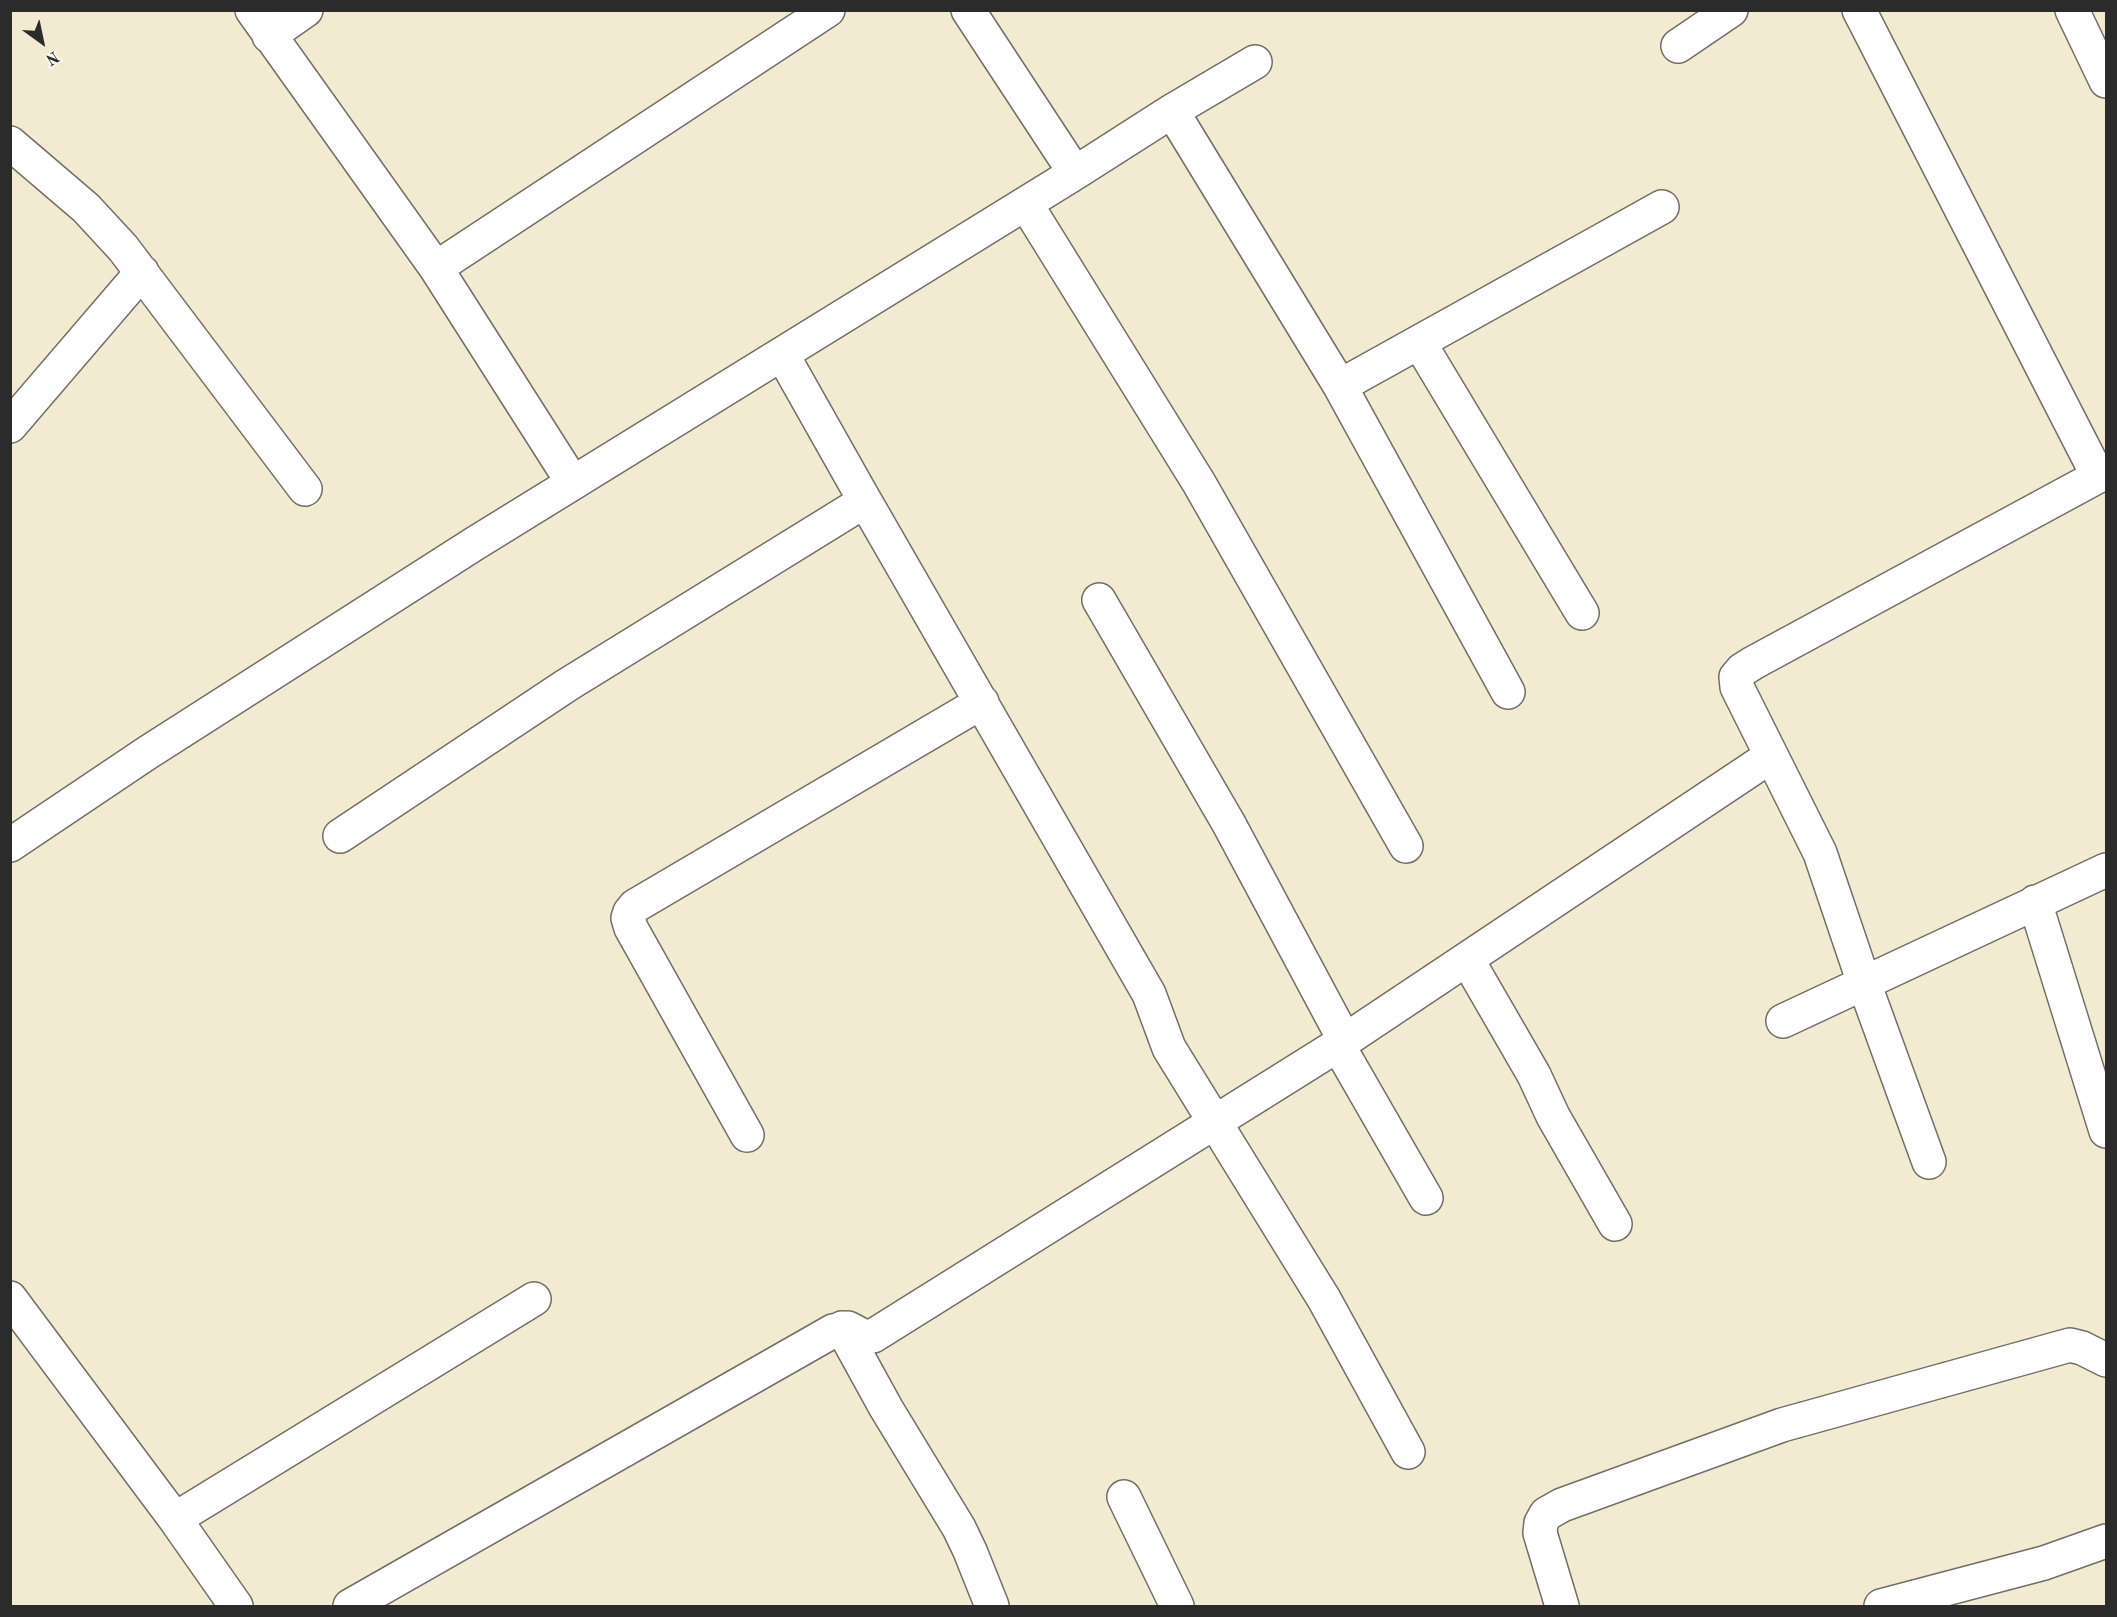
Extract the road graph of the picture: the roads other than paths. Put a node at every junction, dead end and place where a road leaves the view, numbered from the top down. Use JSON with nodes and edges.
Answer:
{"nodes":[{"id":1,"x":306,"y":10,"type":"edge"},
{"id":2,"x":828,"y":10,"type":"edge"},
{"id":3,"x":968,"y":10,"type":"edge"},
{"id":4,"x":1731,"y":10,"type":"edge"},
{"id":5,"x":1859,"y":10,"type":"edge"},
{"id":6,"x":2072,"y":10,"type":"edge"},
{"id":7,"x":261,"y":23,"type":"edge"},
{"id":8,"x":1678,"y":46,"type":"dead end"},
{"id":9,"x":1255,"y":62,"type":"dead end"},
{"id":10,"x":2106,"y":81,"type":"edge"},
{"id":11,"x":1172,"y":111,"type":"junction"},
{"id":12,"x":10,"y":143,"type":"edge"},
{"id":13,"x":1075,"y":173,"type":"junction"},
{"id":14,"x":1026,"y":204,"type":"junction"},
{"id":15,"x":1662,"y":207,"type":"dead end"},
{"id":16,"x":436,"y":268,"type":"junction"},
{"id":17,"x":142,"y":272,"type":"junction"},
{"id":18,"x":1419,"y":342,"type":"junction"},
{"id":19,"x":782,"y":354,"type":"junction"},
{"id":20,"x":1340,"y":386,"type":"junction"},
{"id":21,"x":10,"y":426,"type":"edge"},
{"id":22,"x":2102,"y":474,"type":"edge"},
{"id":23,"x":573,"y":483,"type":"junction"},
{"id":24,"x":305,"y":489,"type":"dead end"},
{"id":25,"x":865,"y":501,"type":"junction"},
{"id":26,"x":1099,"y":600,"type":"dead end"},
{"id":27,"x":1582,"y":613,"type":"dead end"},
{"id":28,"x":1508,"y":692,"type":"dead end"},
{"id":29,"x":982,"y":702,"type":"junction"},
{"id":30,"x":1772,"y":756,"type":"junction"},
{"id":31,"x":340,"y":836,"type":"dead end"},
{"id":32,"x":10,"y":845,"type":"edge"},
{"id":33,"x":1406,"y":846,"type":"dead end"},
{"id":34,"x":2106,"y":870,"type":"edge"},
{"id":35,"x":2035,"y":902,"type":"junction"},
{"id":36,"x":1467,"y":959,"type":"junction"},
{"id":37,"x":1864,"y":983,"type":"junction"},
{"id":38,"x":1783,"y":1021,"type":"dead end"},
{"id":39,"x":1341,"y":1043,"type":"junction"},
{"id":40,"x":1215,"y":1123,"type":"junction"},
{"id":41,"x":2106,"y":1131,"type":"edge"},
{"id":42,"x":747,"y":1135,"type":"dead end"},
{"id":43,"x":1929,"y":1162,"type":"dead end"},
{"id":44,"x":1426,"y":1198,"type":"dead end"},
{"id":45,"x":1615,"y":1224,"type":"dead end"},
{"id":46,"x":10,"y":1298,"type":"edge"},
{"id":47,"x":534,"y":1299,"type":"dead end"},
{"id":48,"x":842,"y":1328,"type":"junction"},
{"id":49,"x":2106,"y":1360,"type":"edge"},
{"id":50,"x":1408,"y":1452,"type":"dead end"},
{"id":51,"x":1124,"y":1497,"type":"dead end"},
{"id":52,"x":175,"y":1520,"type":"junction"},
{"id":53,"x":2106,"y":1540,"type":"edge"},
{"id":54,"x":236,"y":1606,"type":"edge"},
{"id":55,"x":350,"y":1606,"type":"edge"},
{"id":56,"x":992,"y":1606,"type":"edge"},
{"id":57,"x":1178,"y":1606,"type":"edge"},
{"id":58,"x":1562,"y":1606,"type":"edge"},
{"id":59,"x":1881,"y":1606,"type":"edge"}],
"edges":[{"from":1,"to":7,"type":"street"},
{"from":2,"to":16,"type":"street"},
{"from":3,"to":13,"type":"street"},
{"from":4,"to":8,"type":"street"},
{"from":5,"to":22,"type":"street"},
{"from":6,"to":10,"type":"street"},
{"from":7,"to":16,"type":"street"},
{"from":9,"to":11,"type":"street"},
{"from":11,"to":13,"type":"street"},
{"from":11,"to":20,"type":"street"},
{"from":12,"to":17,"type":"street"},
{"from":13,"to":14,"type":"street"},
{"from":14,"to":19,"type":"street"},
{"from":14,"to":33,"type":"street"},
{"from":15,"to":18,"type":"street"},
{"from":16,"to":23,"type":"street"},
{"from":17,"to":21,"type":"street"},
{"from":17,"to":24,"type":"street"},
{"from":18,"to":20,"type":"street"},
{"from":18,"to":27,"type":"street"},
{"from":19,"to":23,"type":"street"},
{"from":19,"to":25,"type":"street"},
{"from":20,"to":28,"type":"street"},
{"from":22,"to":30,"type":"street"},
{"from":23,"to":32,"type":"street"},
{"from":25,"to":29,"type":"street"},
{"from":25,"to":31,"type":"street"},
{"from":26,"to":39,"type":"street"},
{"from":29,"to":40,"type":"street"},
{"from":29,"to":42,"type":"street"},
{"from":30,"to":36,"type":"street"},
{"from":30,"to":37,"type":"street"},
{"from":34,"to":35,"type":"street"},
{"from":35,"to":37,"type":"street"},
{"from":35,"to":41,"type":"street"},
{"from":36,"to":39,"type":"street"},
{"from":36,"to":45,"type":"street"},
{"from":37,"to":38,"type":"street"},
{"from":37,"to":43,"type":"street"},
{"from":39,"to":40,"type":"street"},
{"from":39,"to":44,"type":"street"},
{"from":40,"to":48,"type":"street"},
{"from":40,"to":50,"type":"street"},
{"from":46,"to":52,"type":"street"},
{"from":47,"to":52,"type":"street"},
{"from":48,"to":55,"type":"street"},
{"from":48,"to":56,"type":"street"},
{"from":49,"to":58,"type":"street"},
{"from":51,"to":57,"type":"street"},
{"from":52,"to":54,"type":"street"},
{"from":53,"to":59,"type":"street"}]}
